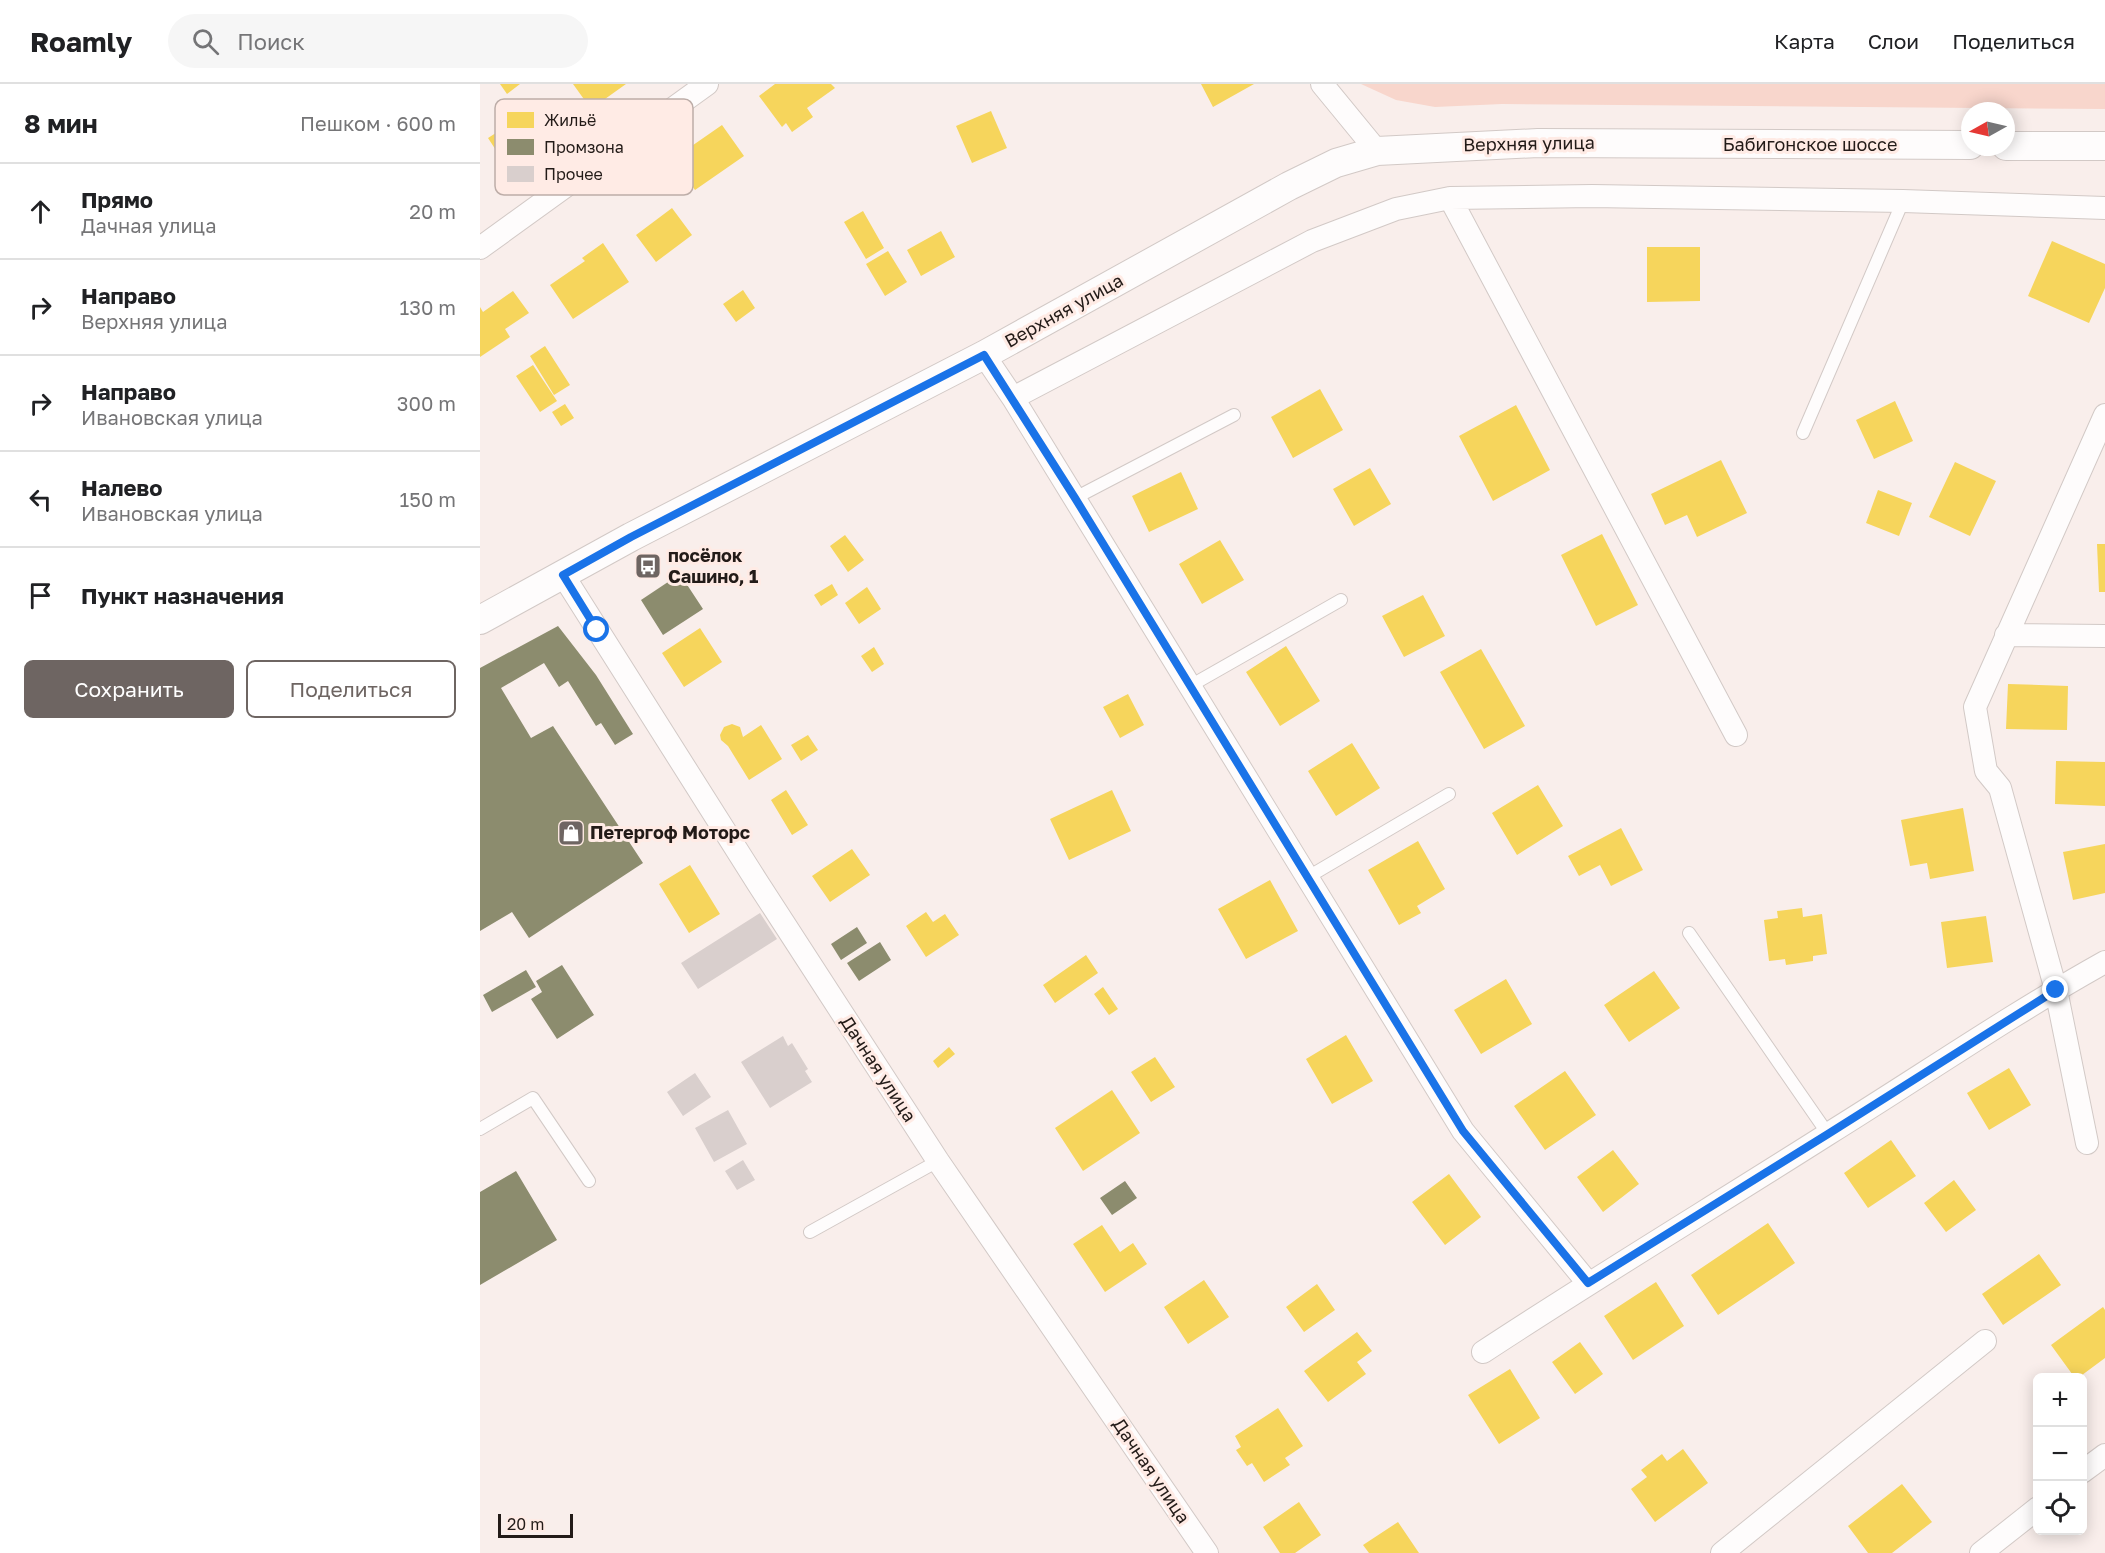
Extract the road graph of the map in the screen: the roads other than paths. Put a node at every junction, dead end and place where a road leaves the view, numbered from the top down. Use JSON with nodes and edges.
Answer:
{"nodes":[{"id":1,"x":707,"y":84,"type":"edge"},
{"id":2,"x":1322,"y":84,"type":"edge"},
{"id":3,"x":686,"y":99,"type":"edge"},
{"id":4,"x":1650,"y":144,"type":"joint"},
{"id":5,"x":1961,"y":145,"type":"edge"},
{"id":6,"x":2015,"y":146,"type":"edge"},
{"id":7,"x":2105,"y":146,"type":"edge"},
{"id":8,"x":1377,"y":151,"type":"junction"},
{"id":9,"x":553,"y":195,"type":"edge"},
{"id":10,"x":1450,"y":198,"type":"junction"},
{"id":11,"x":1903,"y":201,"type":"junction"},
{"id":12,"x":2105,"y":208,"type":"edge"},
{"id":13,"x":480,"y":248,"type":"edge"},
{"id":14,"x":984,"y":355,"type":"junction"},
{"id":15,"x":1013,"y":398,"type":"junction"},
{"id":16,"x":1234,"y":415,"type":"dead end"},
{"id":17,"x":2105,"y":415,"type":"edge"},
{"id":18,"x":1803,"y":433,"type":"dead end"},
{"id":19,"x":1075,"y":498,"type":"junction"},
{"id":20,"x":563,"y":575,"type":"junction"},
{"id":21,"x":1341,"y":600,"type":"dead end"},
{"id":22,"x":480,"y":620,"type":"edge"},
{"id":23,"x":2006,"y":635,"type":"junction"},
{"id":24,"x":2105,"y":636,"type":"edge"},
{"id":25,"x":1190,"y":686,"type":"junction"},
{"id":26,"x":1736,"y":735,"type":"dead end"},
{"id":27,"x":1449,"y":795,"type":"dead end"},
{"id":28,"x":1308,"y":877,"type":"junction"},
{"id":29,"x":1689,"y":933,"type":"dead end"},
{"id":30,"x":2105,"y":962,"type":"edge"},
{"id":31,"x":2056,"y":990,"type":"junction"},
{"id":32,"x":480,"y":1129,"type":"edge"},
{"id":33,"x":1828,"y":1134,"type":"junction"},
{"id":34,"x":2087,"y":1143,"type":"dead end"},
{"id":35,"x":938,"y":1161,"type":"junction"},
{"id":36,"x":589,"y":1181,"type":"dead end"},
{"id":37,"x":810,"y":1232,"type":"dead end"},
{"id":38,"x":1588,"y":1283,"type":"junction"},
{"id":39,"x":1985,"y":1341,"type":"dead end"},
{"id":40,"x":1483,"y":1352,"type":"dead end"},
{"id":41,"x":2105,"y":1455,"type":"edge"},
{"id":42,"x":2087,"y":1468,"type":"edge"},
{"id":43,"x":2033,"y":1511,"type":"edge"},
{"id":44,"x":1207,"y":1553,"type":"edge"},
{"id":45,"x":1722,"y":1553,"type":"edge"},
{"id":46,"x":1981,"y":1553,"type":"edge"}],
"edges":[{"from":1,"to":3,"type":"street"},
{"from":2,"to":8,"type":"street"},
{"from":4,"to":5,"type":"street","name":"Бабигонское шоссе"},
{"from":4,"to":8,"type":"street","name":"Верхняя улица"},
{"from":6,"to":7,"type":"street"},
{"from":8,"to":14,"type":"street","name":"Верхняя улица"},
{"from":9,"to":13,"type":"street"},
{"from":10,"to":11,"type":"street"},
{"from":10,"to":15,"type":"street"},
{"from":10,"to":26,"type":"street"},
{"from":11,"to":12,"type":"street"},
{"from":11,"to":18,"type":"lane"},
{"from":14,"to":15,"type":"street"},
{"from":14,"to":20,"type":"street","name":"Верхняя улица"},
{"from":15,"to":19,"type":"street"},
{"from":16,"to":19,"type":"lane"},
{"from":17,"to":23,"type":"street"},
{"from":19,"to":25,"type":"street"},
{"from":20,"to":22,"type":"street","name":"Верхняя улица"},
{"from":20,"to":35,"type":"street","name":"Дачная улица"},
{"from":21,"to":25,"type":"lane"},
{"from":23,"to":24,"type":"street"},
{"from":23,"to":31,"type":"street"},
{"from":25,"to":28,"type":"street"},
{"from":27,"to":28,"type":"lane"},
{"from":28,"to":38,"type":"street"},
{"from":29,"to":33,"type":"lane"},
{"from":30,"to":31,"type":"street"},
{"from":31,"to":33,"type":"street"},
{"from":31,"to":34,"type":"street"},
{"from":32,"to":36,"type":"lane"},
{"from":33,"to":38,"type":"street"},
{"from":35,"to":37,"type":"lane"},
{"from":35,"to":44,"type":"street","name":"Дачная улица"},
{"from":38,"to":40,"type":"street"},
{"from":39,"to":45,"type":"street"},
{"from":41,"to":42,"type":"street"},
{"from":43,"to":46,"type":"street"}]}
